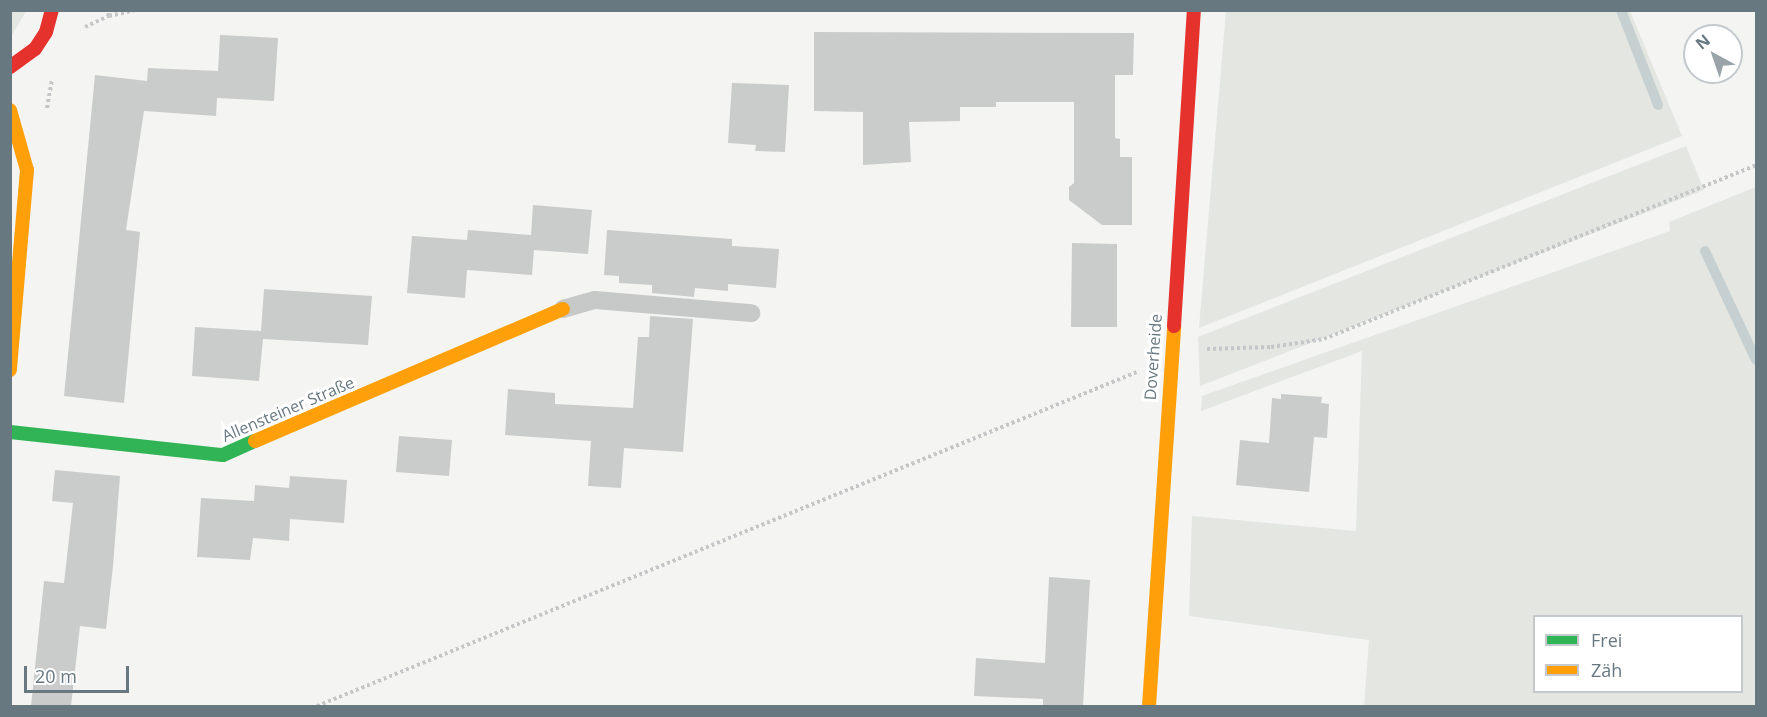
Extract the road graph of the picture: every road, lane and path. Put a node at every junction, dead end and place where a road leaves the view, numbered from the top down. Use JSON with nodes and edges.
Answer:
{"nodes":[{"id":1,"x":52,"y":10,"type":"edge"},
{"id":2,"x":136,"y":10,"type":"edge"},
{"id":3,"x":664,"y":10,"type":"edge"},
{"id":4,"x":718,"y":10,"type":"edge"},
{"id":5,"x":1194,"y":10,"type":"edge"},
{"id":6,"x":109,"y":16,"type":"dead end"},
{"id":7,"x":10,"y":67,"type":"edge"},
{"id":8,"x":10,"y":110,"type":"edge"},
{"id":9,"x":1756,"y":165,"type":"edge"},
{"id":10,"x":563,"y":309,"type":"joint"},
{"id":11,"x":752,"y":313,"type":"dead end"},
{"id":12,"x":1169,"y":361,"type":"junction"},
{"id":13,"x":10,"y":370,"type":"edge"},
{"id":14,"x":10,"y":432,"type":"edge"},
{"id":15,"x":317,"y":706,"type":"edge"},
{"id":16,"x":1149,"y":706,"type":"edge"}],
"edges":[{"from":1,"to":7,"type":"street"},
{"from":2,"to":6,"type":"path"},
{"from":3,"to":4,"type":"path"},
{"from":5,"to":12,"type":"street","name":"Doverheide"},
{"from":8,"to":13,"type":"street"},
{"from":9,"to":12,"type":"path"},
{"from":10,"to":11,"type":"lane"},
{"from":10,"to":14,"type":"street","name":"Allensteiner Straße"},
{"from":12,"to":15,"type":"path"},
{"from":12,"to":16,"type":"street","name":"Doverheide"}]}
